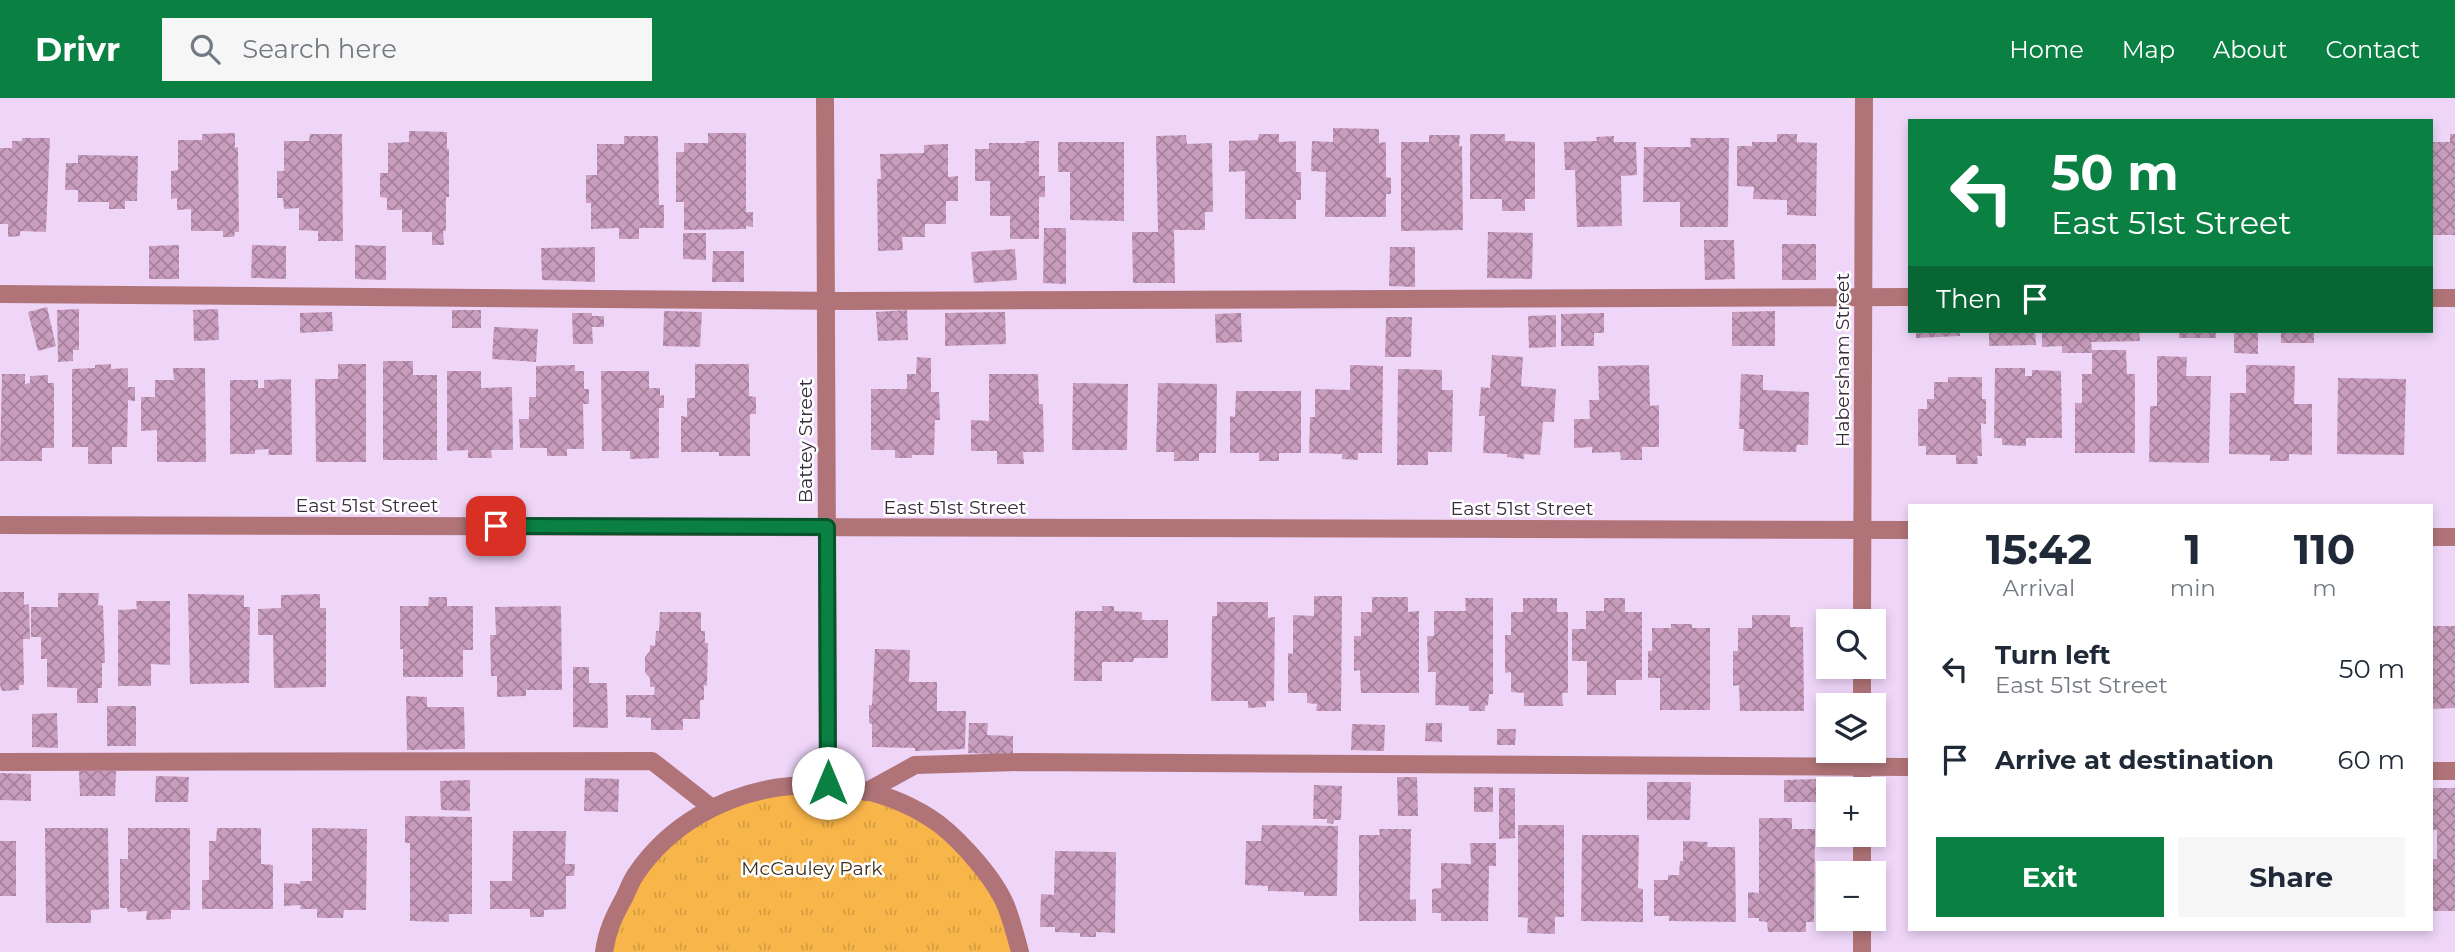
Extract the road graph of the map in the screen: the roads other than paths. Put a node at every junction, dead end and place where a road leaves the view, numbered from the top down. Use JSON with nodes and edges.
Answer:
{"nodes":[{"id":1,"x":825,"y":98,"type":"edge"},
{"id":2,"x":1864,"y":98,"type":"edge"},
{"id":3,"x":0,"y":294,"type":"edge"},
{"id":4,"x":1863,"y":297,"type":"junction"},
{"id":5,"x":1908,"y":297,"type":"edge"},
{"id":6,"x":2433,"y":298,"type":"edge"},
{"id":7,"x":2455,"y":298,"type":"edge"},
{"id":8,"x":826,"y":301,"type":"junction"},
{"id":9,"x":0,"y":525,"type":"edge"},
{"id":10,"x":827,"y":527,"type":"junction"},
{"id":11,"x":1863,"y":529,"type":"junction"},
{"id":12,"x":1908,"y":530,"type":"edge"},
{"id":13,"x":2433,"y":537,"type":"edge"},
{"id":14,"x":2455,"y":537,"type":"edge"},
{"id":15,"x":1862,"y":609,"type":"edge"},
{"id":16,"x":1816,"y":759,"type":"edge"},
{"id":17,"x":0,"y":762,"type":"edge"},
{"id":18,"x":1886,"y":763,"type":"edge"},
{"id":19,"x":1908,"y":767,"type":"edge"},
{"id":20,"x":2433,"y":771,"type":"edge"},
{"id":21,"x":2455,"y":771,"type":"edge"},
{"id":22,"x":828,"y":783,"type":"junction"},
{"id":23,"x":866,"y":792,"type":"junction"},
{"id":24,"x":712,"y":808,"type":"junction"},
{"id":25,"x":1862,"y":931,"type":"edge"},
{"id":26,"x":604,"y":952,"type":"edge"},
{"id":27,"x":1020,"y":952,"type":"edge"},
{"id":28,"x":1862,"y":952,"type":"edge"}],
"edges":[{"from":1,"to":8,"type":"street","name":"Battey Street"},
{"from":2,"to":4,"type":"street","name":"Habersham Street"},
{"from":3,"to":8,"type":"street"},
{"from":4,"to":5,"type":"street"},
{"from":4,"to":8,"type":"street"},
{"from":4,"to":11,"type":"street","name":"Habersham Street"},
{"from":6,"to":7,"type":"street"},
{"from":8,"to":10,"type":"street","name":"Battey Street"},
{"from":9,"to":10,"type":"street","name":"East 51st Street"},
{"from":10,"to":11,"type":"street","name":"East 51st Street"},
{"from":10,"to":22,"type":"street","name":"Battey Street"},
{"from":11,"to":12,"type":"street","name":"East 51st Street"},
{"from":11,"to":15,"type":"street","name":"Habersham Street"},
{"from":13,"to":14,"type":"street"},
{"from":16,"to":23,"type":"street"},
{"from":17,"to":24,"type":"street"},
{"from":18,"to":19,"type":"street"},
{"from":20,"to":21,"type":"street"},
{"from":22,"to":23,"type":"street"},
{"from":22,"to":24,"type":"street"},
{"from":23,"to":27,"type":"street"},
{"from":24,"to":26,"type":"street"},
{"from":25,"to":28,"type":"street"}]}
